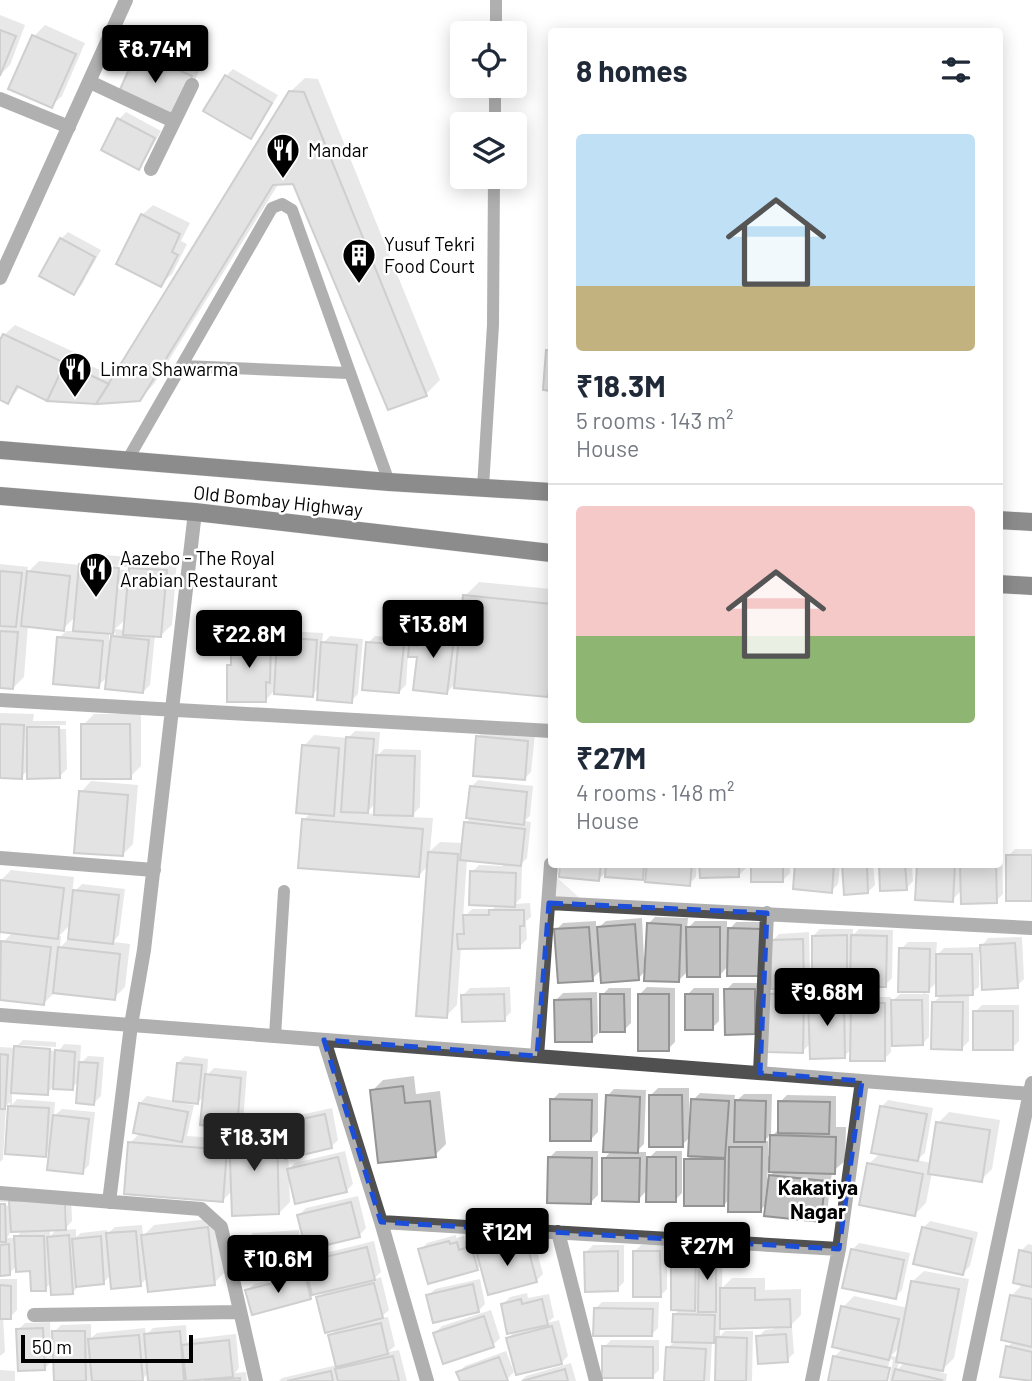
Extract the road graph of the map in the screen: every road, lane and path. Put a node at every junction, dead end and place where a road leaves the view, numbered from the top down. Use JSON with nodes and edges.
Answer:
{"nodes":[{"id":1,"x":126,"y":0,"type":"edge"},
{"id":2,"x":496,"y":0,"type":"edge"},
{"id":3,"x":495,"y":21,"type":"edge"},
{"id":4,"x":90,"y":82,"type":"junction"},
{"id":5,"x":192,"y":85,"type":"dead end"},
{"id":6,"x":0,"y":99,"type":"edge"},
{"id":7,"x":173,"y":121,"type":"junction"},
{"id":8,"x":69,"y":127,"type":"junction"},
{"id":9,"x":151,"y":169,"type":"dead end"},
{"id":10,"x":494,"y":189,"type":"edge"},
{"id":11,"x":0,"y":278,"type":"edge"},
{"id":12,"x":183,"y":366,"type":"junction"},
{"id":13,"x":348,"y":373,"type":"junction"},
{"id":14,"x":0,"y":450,"type":"edge"},
{"id":15,"x":128,"y":459,"type":"junction"},
{"id":16,"x":389,"y":482,"type":"junction"},
{"id":17,"x":483,"y":487,"type":"junction"},
{"id":18,"x":548,"y":492,"type":"edge"},
{"id":19,"x":0,"y":496,"type":"edge"},
{"id":20,"x":195,"y":512,"type":"junction"},
{"id":21,"x":1003,"y":520,"type":"edge"},
{"id":22,"x":1032,"y":522,"type":"edge"},
{"id":23,"x":548,"y":553,"type":"edge"},
{"id":24,"x":1003,"y":584,"type":"edge"},
{"id":25,"x":1032,"y":586,"type":"edge"},
{"id":26,"x":0,"y":700,"type":"edge"},
{"id":27,"x":173,"y":710,"type":"junction"},
{"id":28,"x":548,"y":731,"type":"edge"},
{"id":29,"x":0,"y":858,"type":"edge"},
{"id":30,"x":551,"y":868,"type":"edge"},
{"id":31,"x":154,"y":870,"type":"junction"},
{"id":32,"x":284,"y":891,"type":"dead end"},
{"id":33,"x":548,"y":903,"type":"junction"},
{"id":34,"x":767,"y":913,"type":"junction"},
{"id":35,"x":1032,"y":928,"type":"edge"},
{"id":36,"x":0,"y":1015,"type":"edge"},
{"id":37,"x":131,"y":1025,"type":"junction"},
{"id":38,"x":275,"y":1036,"type":"junction"},
{"id":39,"x":324,"y":1040,"type":"junction"},
{"id":40,"x":537,"y":1056,"type":"junction"},
{"id":41,"x":760,"y":1073,"type":"junction"},
{"id":42,"x":862,"y":1081,"type":"junction"},
{"id":43,"x":1031,"y":1090,"type":"edge"},
{"id":44,"x":0,"y":1193,"type":"edge"},
{"id":45,"x":109,"y":1202,"type":"junction"},
{"id":46,"x":382,"y":1222,"type":"junction"},
{"id":47,"x":558,"y":1232,"type":"junction"},
{"id":48,"x":839,"y":1249,"type":"junction"},
{"id":49,"x":239,"y":1312,"type":"junction"},
{"id":50,"x":34,"y":1315,"type":"dead end"},
{"id":51,"x":256,"y":1381,"type":"edge"},
{"id":52,"x":427,"y":1381,"type":"edge"},
{"id":53,"x":596,"y":1381,"type":"edge"},
{"id":54,"x":812,"y":1381,"type":"edge"},
{"id":55,"x":969,"y":1381,"type":"edge"}],
"edges":[{"from":1,"to":4,"type":"street"},
{"from":2,"to":3,"type":"lane"},
{"from":4,"to":7,"type":"street"},
{"from":4,"to":8,"type":"street"},
{"from":5,"to":7,"type":"street"},
{"from":6,"to":8,"type":"street"},
{"from":7,"to":9,"type":"street"},
{"from":8,"to":11,"type":"street"},
{"from":10,"to":17,"type":"lane"},
{"from":12,"to":13,"type":"lane"},
{"from":12,"to":13,"type":"lane"},
{"from":12,"to":15,"type":"lane"},
{"from":13,"to":16,"type":"lane"},
{"from":14,"to":15,"type":"main road","name":"Old Bombay Highway"},
{"from":15,"to":16,"type":"main road","name":"Old Bombay Highway"},
{"from":16,"to":17,"type":"main road","name":"Old Bombay Highway"},
{"from":17,"to":18,"type":"main road","name":"Old Bombay Highway"},
{"from":19,"to":20,"type":"main road","name":"Old Bombay Highway"},
{"from":20,"to":23,"type":"main road","name":"Old Bombay Highway"},
{"from":20,"to":27,"type":"street"},
{"from":21,"to":22,"type":"main road"},
{"from":24,"to":25,"type":"main road"},
{"from":26,"to":27,"type":"street"},
{"from":27,"to":28,"type":"street"},
{"from":27,"to":31,"type":"street"},
{"from":29,"to":31,"type":"street"},
{"from":30,"to":33,"type":"street"},
{"from":31,"to":37,"type":"street"},
{"from":32,"to":38,"type":"lane"},
{"from":33,"to":34,"type":"street"},
{"from":33,"to":40,"type":"street"},
{"from":34,"to":35,"type":"street"},
{"from":34,"to":41,"type":"street"},
{"from":36,"to":37,"type":"street"},
{"from":37,"to":38,"type":"street"},
{"from":37,"to":45,"type":"street"},
{"from":38,"to":39,"type":"street"},
{"from":39,"to":40,"type":"street"},
{"from":39,"to":46,"type":"street"},
{"from":40,"to":41,"type":"street"},
{"from":41,"to":42,"type":"street"},
{"from":42,"to":43,"type":"street"},
{"from":42,"to":48,"type":"street"},
{"from":43,"to":55,"type":"street"},
{"from":44,"to":45,"type":"street"},
{"from":45,"to":49,"type":"street"},
{"from":46,"to":47,"type":"street"},
{"from":46,"to":52,"type":"street"},
{"from":47,"to":48,"type":"street"},
{"from":47,"to":53,"type":"street"},
{"from":48,"to":54,"type":"street"},
{"from":49,"to":50,"type":"street"},
{"from":49,"to":51,"type":"street"}]}
